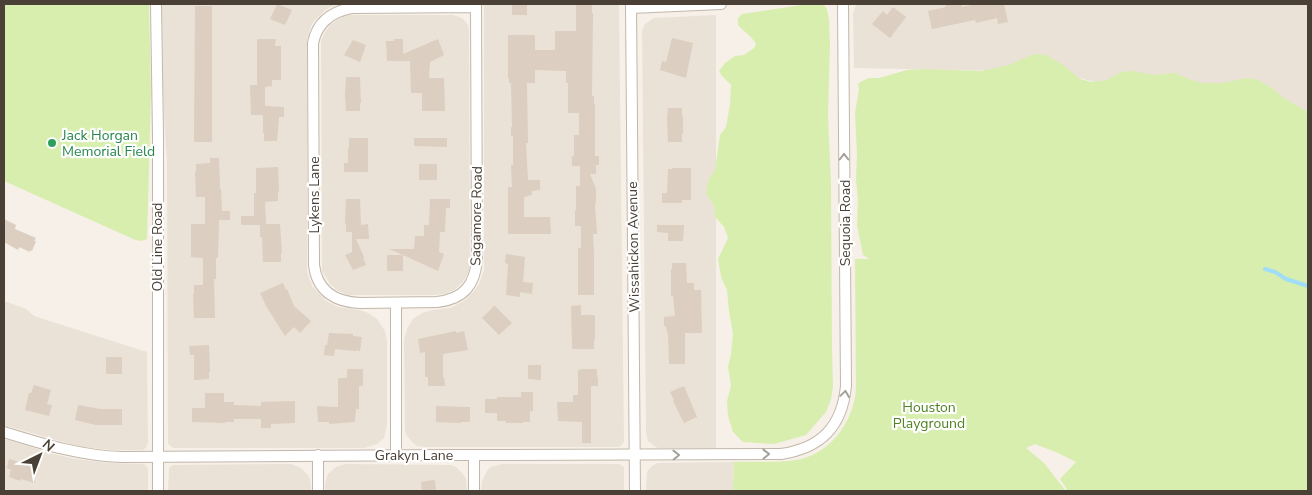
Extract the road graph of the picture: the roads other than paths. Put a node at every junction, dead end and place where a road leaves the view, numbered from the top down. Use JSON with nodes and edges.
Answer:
{"nodes":[{"id":1,"x":156,"y":4,"type":"edge"},
{"id":2,"x":721,"y":4,"type":"edge"},
{"id":3,"x":843,"y":4,"type":"edge"},
{"id":4,"x":476,"y":6,"type":"edge"},
{"id":5,"x":631,"y":6,"type":"edge"},
{"id":6,"x":396,"y":303,"type":"junction"},
{"id":7,"x":4,"y":432,"type":"edge"},
{"id":8,"x":824,"y":436,"type":"joint"},
{"id":9,"x":396,"y":455,"type":"junction"},
{"id":10,"x":474,"y":455,"type":"junction"},
{"id":11,"x":635,"y":455,"type":"junction"},
{"id":12,"x":158,"y":456,"type":"junction"},
{"id":13,"x":318,"y":456,"type":"junction"},
{"id":14,"x":158,"y":491,"type":"edge"},
{"id":15,"x":318,"y":491,"type":"edge"},
{"id":16,"x":474,"y":491,"type":"edge"},
{"id":17,"x":635,"y":491,"type":"edge"}],
"edges":[{"from":1,"to":12,"type":"street","name":"Old Line Road"},
{"from":2,"to":5,"type":"street"},
{"from":8,"to":3,"type":"street","name":"Sequoia Road","one_way":true},
{"from":4,"to":6,"type":"street","name":"Sagamore Road"},
{"from":4,"to":6,"type":"street","name":"Lykens Lane"},
{"from":5,"to":11,"type":"street","name":"Wissahickon Avenue"},
{"from":6,"to":9,"type":"street"},
{"from":7,"to":12,"type":"street","name":"Grakyn Lane"},
{"from":11,"to":8,"type":"street","name":"Grakyn Lane","one_way":true},
{"from":9,"to":10,"type":"street","name":"Grakyn Lane"},
{"from":9,"to":13,"type":"street","name":"Grakyn Lane"},
{"from":10,"to":11,"type":"street","name":"Grakyn Lane"},
{"from":10,"to":16,"type":"street"},
{"from":11,"to":17,"type":"street","name":"Wissahickon Avenue"},
{"from":12,"to":13,"type":"street","name":"Grakyn Lane"},
{"from":12,"to":14,"type":"street","name":"Old Line Road"},
{"from":13,"to":15,"type":"street"}]}
